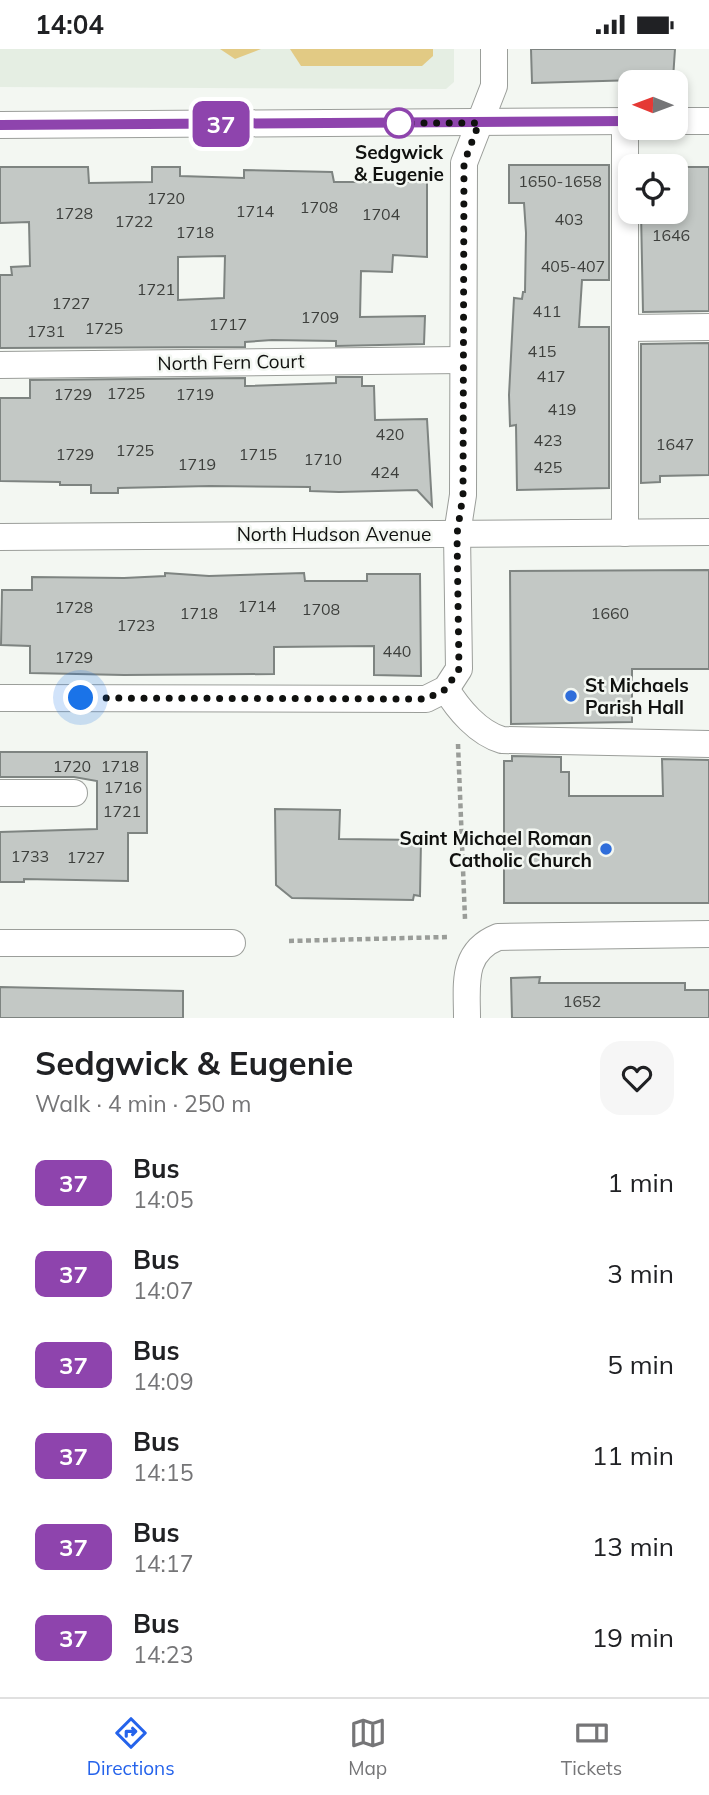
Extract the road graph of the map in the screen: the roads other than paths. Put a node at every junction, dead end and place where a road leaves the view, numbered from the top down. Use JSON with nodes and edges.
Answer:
{"nodes":[{"id":1,"x":494,"y":49,"type":"edge"},
{"id":2,"x":618,"y":121,"type":"edge"},
{"id":3,"x":688,"y":121,"type":"edge"},
{"id":4,"x":709,"y":121,"type":"edge"},
{"id":5,"x":479,"y":123,"type":"junction"},
{"id":6,"x":0,"y":125,"type":"edge"},
{"id":7,"x":627,"y":140,"type":"edge"},
{"id":8,"x":709,"y":327,"type":"edge"},
{"id":9,"x":627,"y":328,"type":"junction"},
{"id":10,"x":462,"y":360,"type":"junction"},
{"id":11,"x":0,"y":365,"type":"edge"},
{"id":12,"x":709,"y":532,"type":"edge"},
{"id":13,"x":625,"y":533,"type":"junction"},
{"id":14,"x":457,"y":534,"type":"junction"},
{"id":15,"x":0,"y":537,"type":"edge"},
{"id":16,"x":451,"y":697,"type":"junction"},
{"id":17,"x":0,"y":698,"type":"edge"},
{"id":18,"x":709,"y":744,"type":"edge"},
{"id":19,"x":0,"y":793,"type":"edge"},
{"id":20,"x":74,"y":793,"type":"dead end"},
{"id":21,"x":709,"y":934,"type":"edge"},
{"id":22,"x":0,"y":943,"type":"edge"},
{"id":23,"x":232,"y":943,"type":"dead end"},
{"id":24,"x":467,"y":1018,"type":"edge"}],
"edges":[{"from":1,"to":5,"type":"street"},
{"from":2,"to":5,"type":"street"},
{"from":3,"to":4,"type":"street"},
{"from":5,"to":6,"type":"street"},
{"from":5,"to":10,"type":"street"},
{"from":7,"to":9,"type":"street"},
{"from":8,"to":9,"type":"street"},
{"from":9,"to":13,"type":"street"},
{"from":10,"to":11,"type":"street","name":"North Fern Court"},
{"from":10,"to":14,"type":"street"},
{"from":12,"to":13,"type":"street","name":"North Hudson Avenue"},
{"from":13,"to":14,"type":"street","name":"North Hudson Avenue"},
{"from":14,"to":15,"type":"street","name":"North Hudson Avenue"},
{"from":14,"to":16,"type":"street"},
{"from":16,"to":17,"type":"street"},
{"from":16,"to":18,"type":"street"},
{"from":19,"to":20,"type":"street"},
{"from":21,"to":24,"type":"street"},
{"from":22,"to":23,"type":"street"}]}
